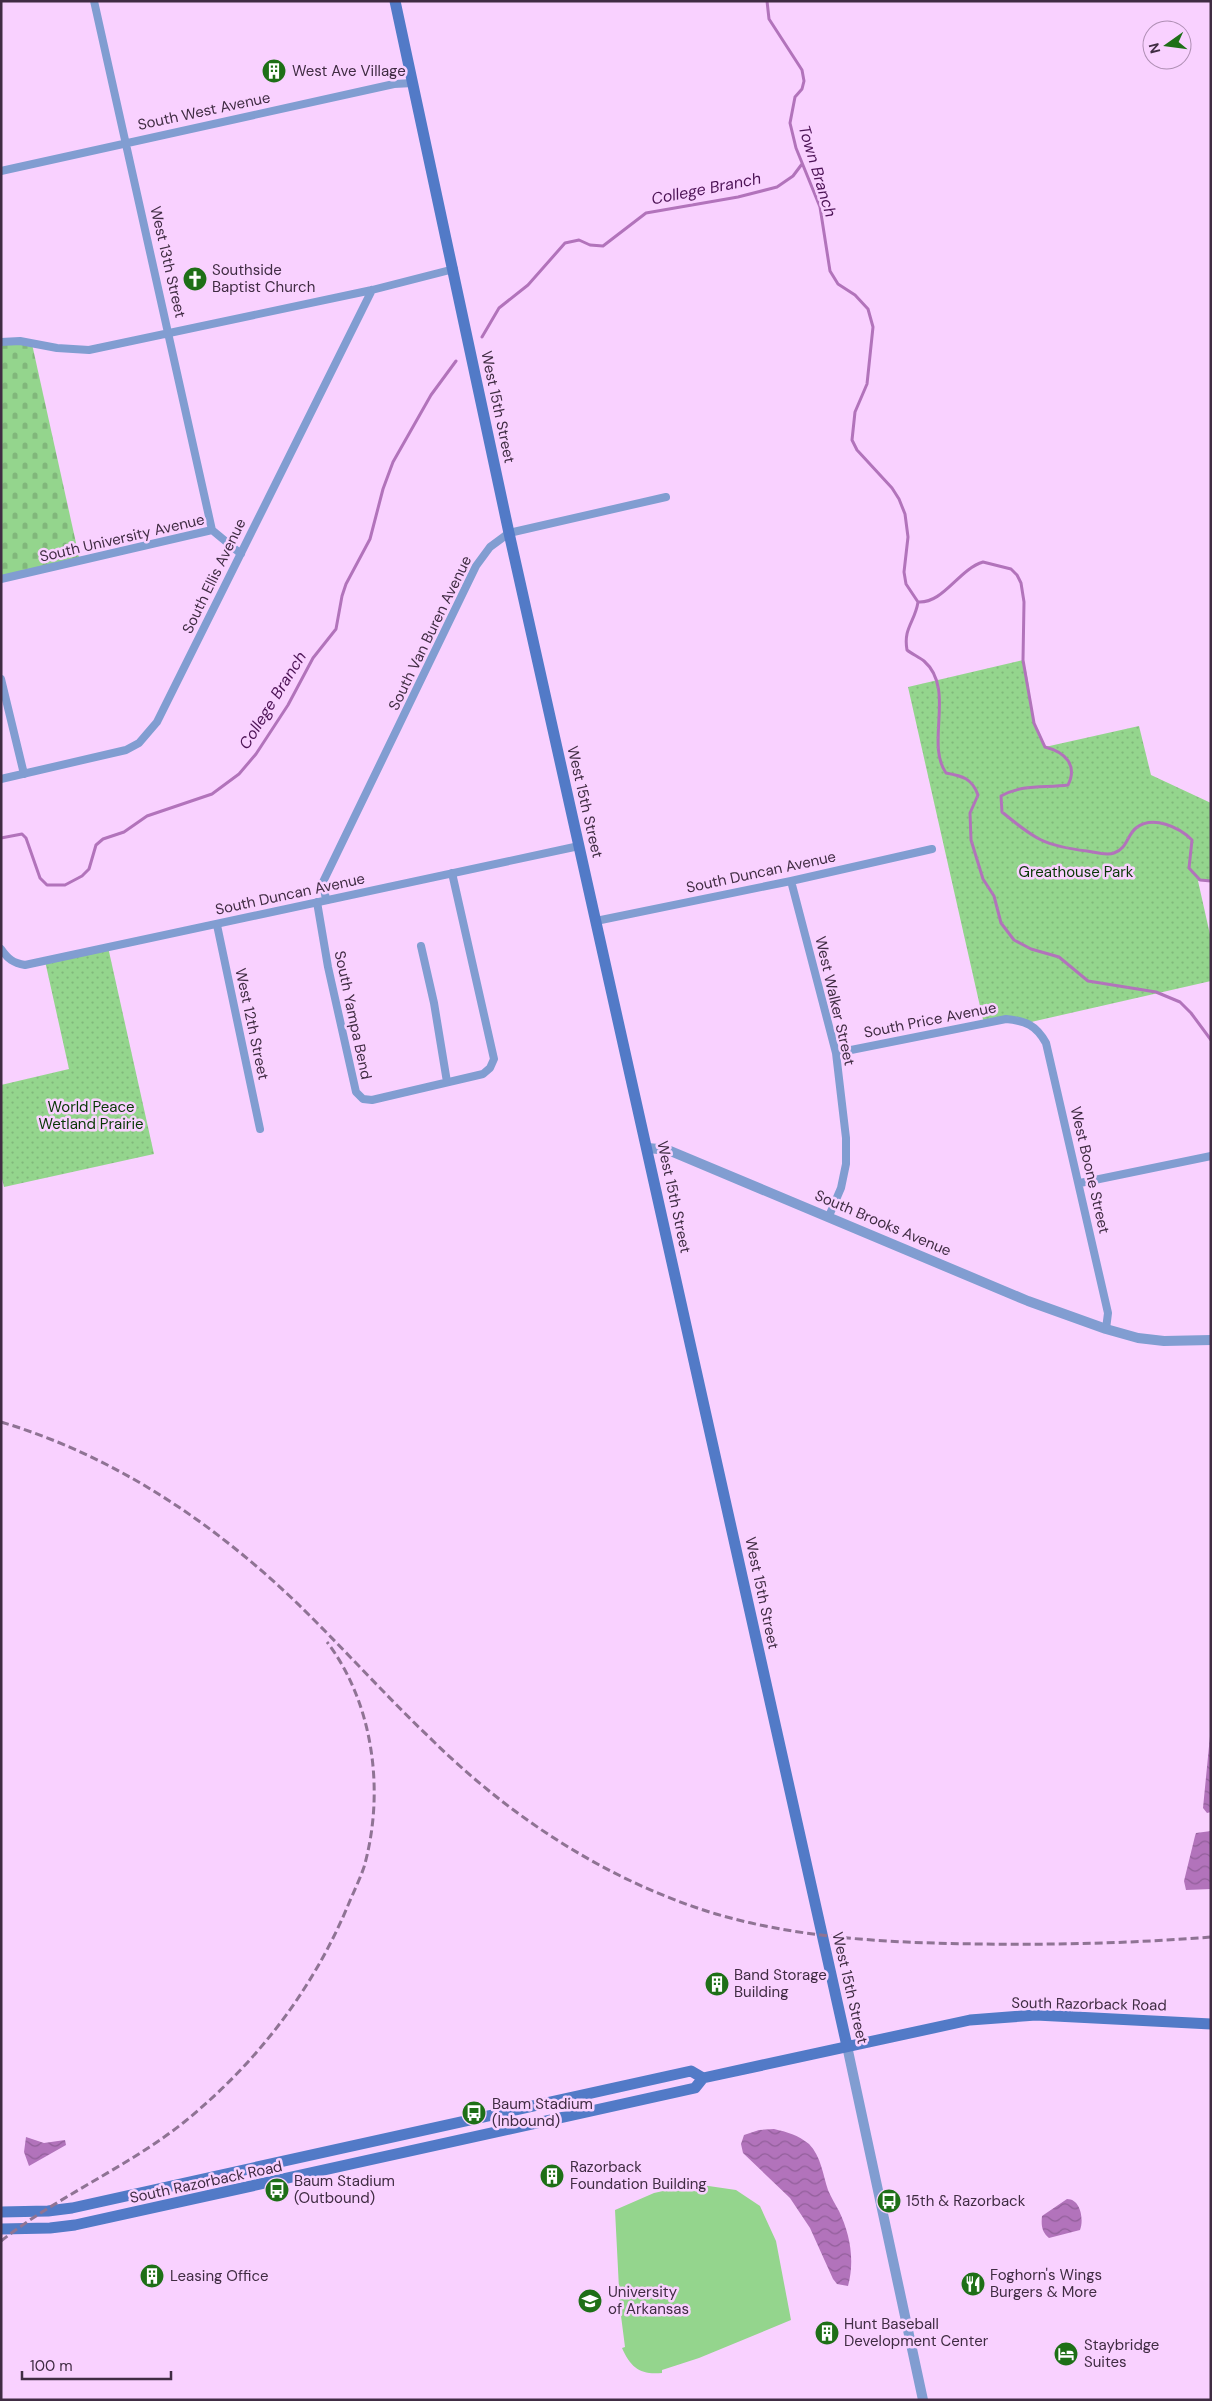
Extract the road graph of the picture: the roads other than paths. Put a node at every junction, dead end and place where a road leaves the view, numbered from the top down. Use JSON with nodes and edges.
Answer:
{"nodes":[{"id":1,"x":94,"y":1,"type":"edge"},
{"id":2,"x":395,"y":1,"type":"edge"},
{"id":3,"x":413,"y":83,"type":"junction"},
{"id":4,"x":126,"y":142,"type":"junction"},
{"id":5,"x":1,"y":170,"type":"edge"},
{"id":6,"x":454,"y":269,"type":"junction"},
{"id":7,"x":372,"y":290,"type":"junction"},
{"id":8,"x":169,"y":331,"type":"junction"},
{"id":9,"x":1,"y":342,"type":"edge"},
{"id":10,"x":666,"y":497,"type":"dead end"},
{"id":11,"x":212,"y":530,"type":"junction"},
{"id":12,"x":509,"y":533,"type":"junction"},
{"id":13,"x":241,"y":554,"type":"junction"},
{"id":14,"x":1,"y":579,"type":"edge"},
{"id":15,"x":1,"y":679,"type":"edge"},
{"id":16,"x":24,"y":774,"type":"junction"},
{"id":17,"x":1,"y":779,"type":"edge"},
{"id":18,"x":579,"y":846,"type":"junction"},
{"id":19,"x":932,"y":849,"type":"dead end"},
{"id":20,"x":452,"y":873,"type":"junction"},
{"id":21,"x":791,"y":881,"type":"junction"},
{"id":22,"x":326,"y":900,"type":"junction"},
{"id":23,"x":317,"y":902,"type":"junction"},
{"id":24,"x":596,"y":920,"type":"junction"},
{"id":25,"x":217,"y":924,"type":"junction"},
{"id":26,"x":421,"y":946,"type":"dead end"},
{"id":27,"x":1,"y":949,"type":"edge"},
{"id":28,"x":4,"y":961,"type":"edge"},
{"id":29,"x":1030,"y":1023,"type":"joint"},
{"id":30,"x":836,"y":1054,"type":"junction"},
{"id":31,"x":447,"y":1082,"type":"junction"},
{"id":32,"x":260,"y":1129,"type":"dead end"},
{"id":33,"x":648,"y":1148,"type":"junction"},
{"id":34,"x":1211,"y":1156,"type":"edge"},
{"id":35,"x":1080,"y":1184,"type":"junction"},
{"id":36,"x":829,"y":1216,"type":"junction"},
{"id":37,"x":1106,"y":1329,"type":"junction"},
{"id":38,"x":1211,"y":1340,"type":"edge"},
{"id":39,"x":1211,"y":2024,"type":"edge"},
{"id":40,"x":847,"y":2046,"type":"junction"},
{"id":41,"x":702,"y":2078,"type":"junction"},
{"id":42,"x":1,"y":2212,"type":"edge"},
{"id":43,"x":1,"y":2229,"type":"edge"},
{"id":44,"x":923,"y":2400,"type":"edge"}],
"edges":[{"from":1,"to":4,"type":"street","name":"West 13th Street"},
{"from":2,"to":3,"type":"main road","name":"West 15th Street"},
{"from":3,"to":4,"type":"street","name":"South West Avenue"},
{"from":3,"to":6,"type":"main road","name":"West 15th Street"},
{"from":4,"to":5,"type":"street","name":"South West Avenue"},
{"from":4,"to":8,"type":"street","name":"West 13th Street"},
{"from":6,"to":7,"type":"street"},
{"from":6,"to":12,"type":"main road","name":"West 15th Street"},
{"from":7,"to":8,"type":"street"},
{"from":7,"to":13,"type":"street","name":"South Ellis Avenue"},
{"from":8,"to":9,"type":"street"},
{"from":8,"to":11,"type":"street","name":"West 13th Street"},
{"from":10,"to":12,"type":"street","name":"South Van Buren Avenue"},
{"from":11,"to":13,"type":"street","name":"South University Avenue"},
{"from":11,"to":14,"type":"street","name":"South University Avenue"},
{"from":12,"to":18,"type":"main road","name":"West 15th Street"},
{"from":12,"to":22,"type":"street","name":"South Van Buren Avenue"},
{"from":13,"to":16,"type":"street","name":"South Ellis Avenue"},
{"from":15,"to":16,"type":"street"},
{"from":16,"to":17,"type":"street","name":"South Ellis Avenue"},
{"from":18,"to":20,"type":"street","name":"South Duncan Avenue"},
{"from":18,"to":24,"type":"main road","name":"West 15th Street"},
{"from":19,"to":21,"type":"street","name":"South Duncan Avenue"},
{"from":20,"to":22,"type":"street","name":"South Duncan Avenue"},
{"from":20,"to":31,"type":"street","name":"South Yampa Bend"},
{"from":21,"to":24,"type":"street","name":"South Duncan Avenue"},
{"from":21,"to":30,"type":"street","name":"West Walker Street"},
{"from":22,"to":23,"type":"street","name":"South Duncan Avenue"},
{"from":23,"to":25,"type":"street","name":"South Duncan Avenue"},
{"from":23,"to":31,"type":"street","name":"South Yampa Bend"},
{"from":24,"to":33,"type":"main road","name":"West 15th Street"},
{"from":25,"to":28,"type":"street","name":"South Duncan Avenue"},
{"from":25,"to":32,"type":"street","name":"West 12th Street"},
{"from":26,"to":31,"type":"street"},
{"from":27,"to":28,"type":"street"},
{"from":29,"to":30,"type":"street","name":"South Price Avenue"},
{"from":29,"to":35,"type":"street","name":"West Boone Street"},
{"from":30,"to":36,"type":"street","name":"West Walker Street"},
{"from":33,"to":36,"type":"street","name":"South Brooks Avenue"},
{"from":33,"to":40,"type":"main road","name":"West 15th Street"},
{"from":34,"to":35,"type":"street"},
{"from":35,"to":37,"type":"street","name":"West Boone Street"},
{"from":36,"to":37,"type":"street","name":"South Brooks Avenue"},
{"from":37,"to":38,"type":"street","name":"South Brooks Avenue"},
{"from":39,"to":40,"type":"main road","name":"South Razorback Road"},
{"from":40,"to":41,"type":"main road","name":"South Razorback Road"},
{"from":40,"to":44,"type":"street","name":"West 15th Street"},
{"from":41,"to":42,"type":"main road","name":"South Razorback Road"},
{"from":41,"to":43,"type":"main road","name":"South Razorback Road"}]}
